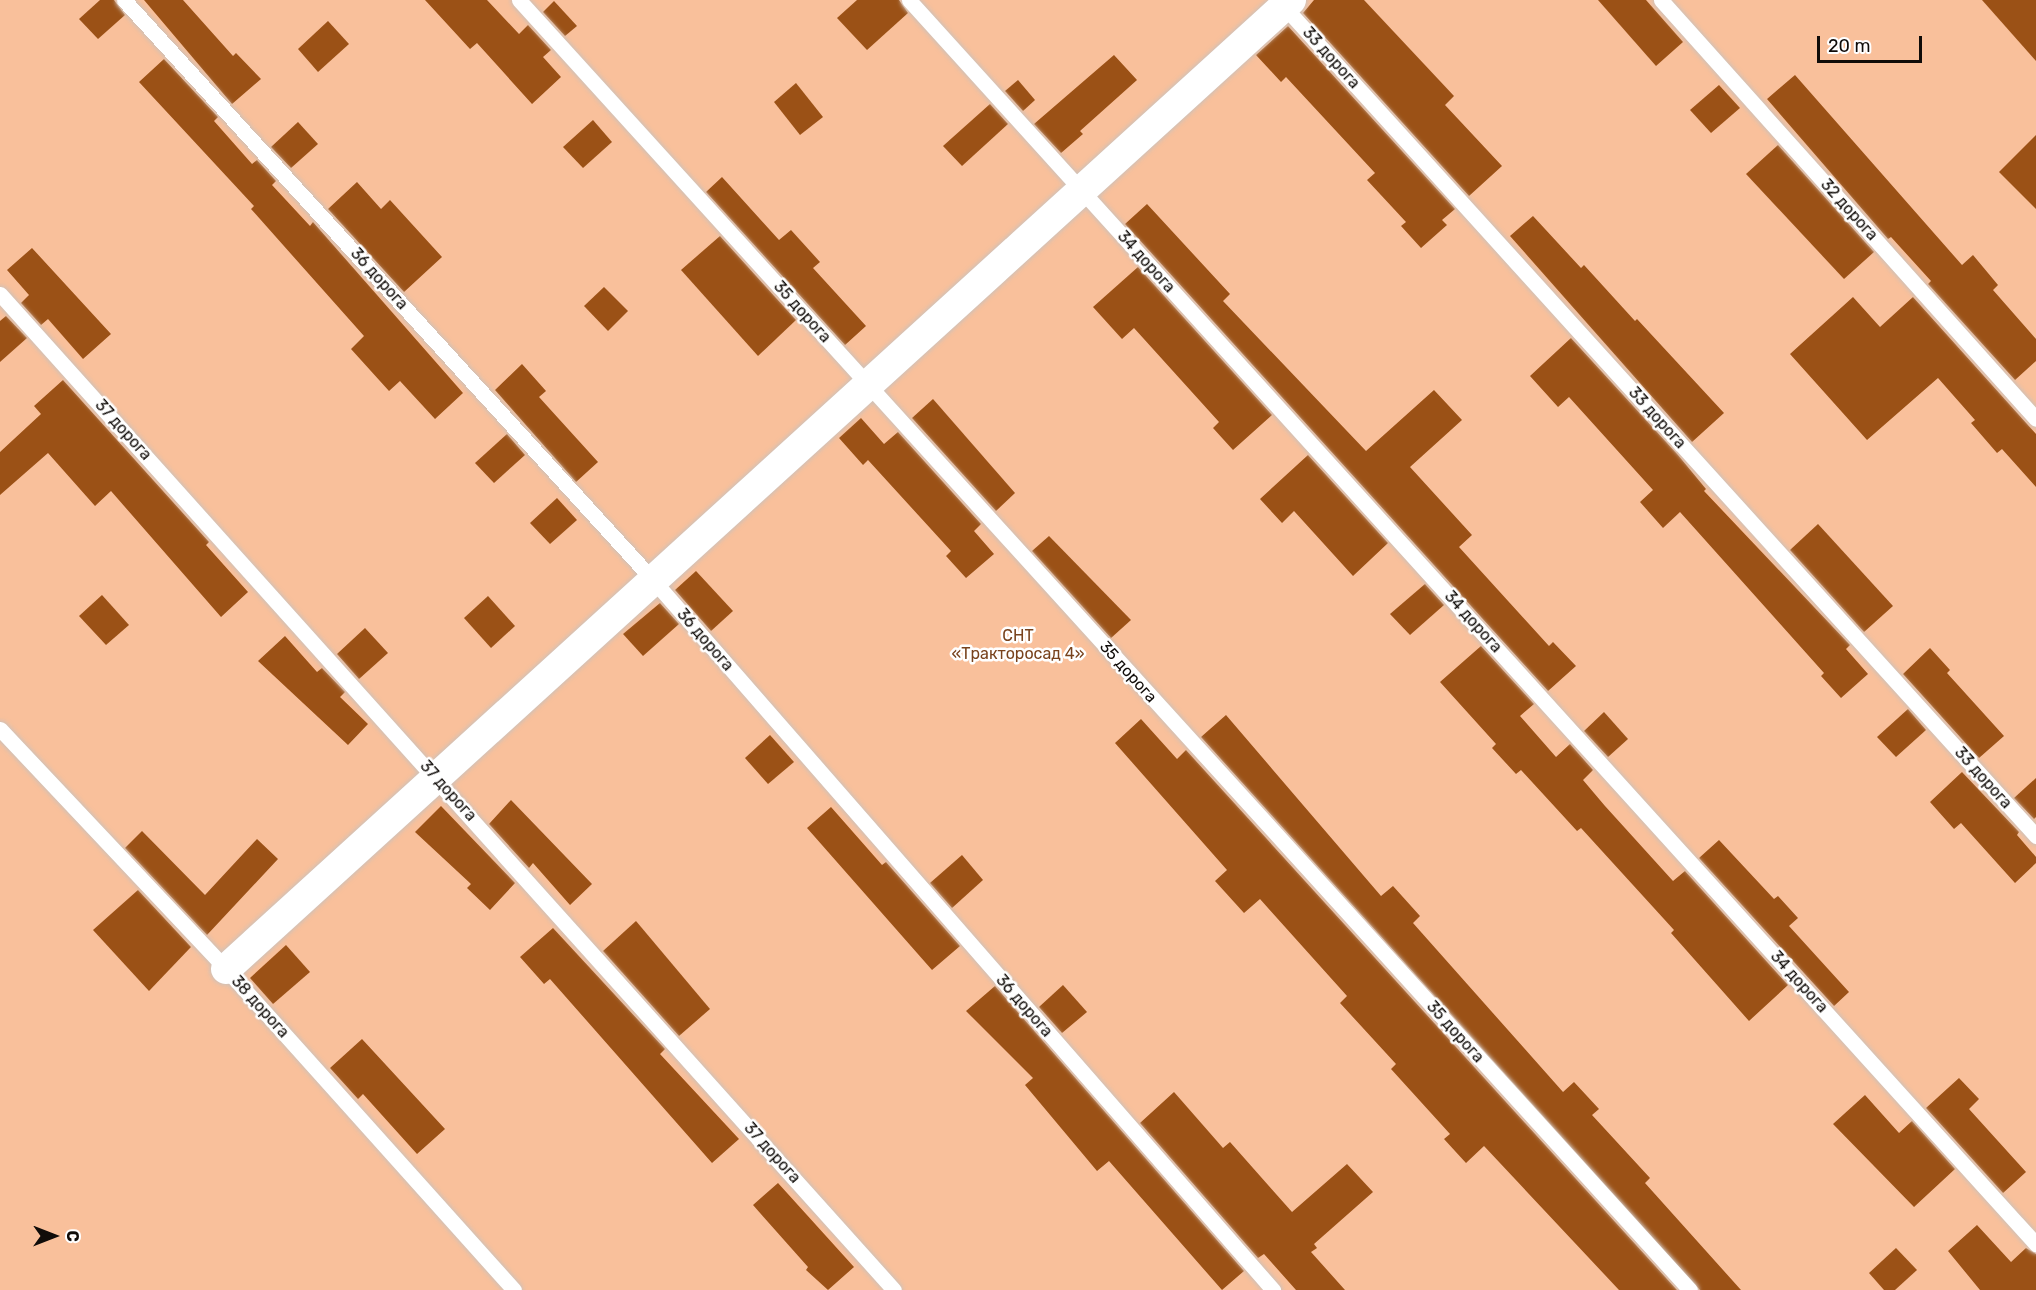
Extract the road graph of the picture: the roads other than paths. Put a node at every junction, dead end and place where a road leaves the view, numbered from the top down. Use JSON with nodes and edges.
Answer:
{"nodes":[{"id":1,"x":124,"y":0,"type":"edge"},
{"id":2,"x":519,"y":0,"type":"edge"},
{"id":3,"x":909,"y":0,"type":"edge"},
{"id":4,"x":1661,"y":0,"type":"edge"},
{"id":5,"x":1284,"y":2,"type":"edge"},
{"id":6,"x":1082,"y":190,"type":"junction"},
{"id":7,"x":0,"y":294,"type":"edge"},
{"id":8,"x":867,"y":385,"type":"junction"},
{"id":9,"x":2036,"y":419,"type":"edge"},
{"id":10,"x":653,"y":580,"type":"junction"},
{"id":11,"x":0,"y":729,"type":"edge"},
{"id":12,"x":436,"y":777,"type":"junction"},
{"id":13,"x":2036,"y":836,"type":"edge"},
{"id":14,"x":226,"y":969,"type":"junction"},
{"id":15,"x":2036,"y":1244,"type":"edge"},
{"id":16,"x":514,"y":1290,"type":"edge"},
{"id":17,"x":894,"y":1290,"type":"edge"},
{"id":18,"x":1273,"y":1290,"type":"edge"},
{"id":19,"x":1690,"y":1290,"type":"edge"}],
"edges":[{"from":1,"to":10,"type":"lane","name":"36 дорога"},
{"from":2,"to":8,"type":"lane","name":"35 дорога"},
{"from":3,"to":6,"type":"lane","name":"34 дорога"},
{"from":4,"to":9,"type":"lane","name":"32 дорога"},
{"from":5,"to":6,"type":"street"},
{"from":5,"to":13,"type":"lane","name":"33 дорога"},
{"from":6,"to":8,"type":"street"},
{"from":6,"to":15,"type":"lane","name":"34 дорога"},
{"from":7,"to":12,"type":"lane","name":"37 дорога"},
{"from":8,"to":10,"type":"street"},
{"from":8,"to":19,"type":"lane","name":"35 дорога"},
{"from":10,"to":12,"type":"street"},
{"from":10,"to":18,"type":"lane","name":"36 дорога"},
{"from":11,"to":14,"type":"lane","name":"38 дорога"},
{"from":12,"to":14,"type":"street"},
{"from":12,"to":17,"type":"lane","name":"37 дорога"},
{"from":14,"to":16,"type":"lane","name":"38 дорога"}]}
